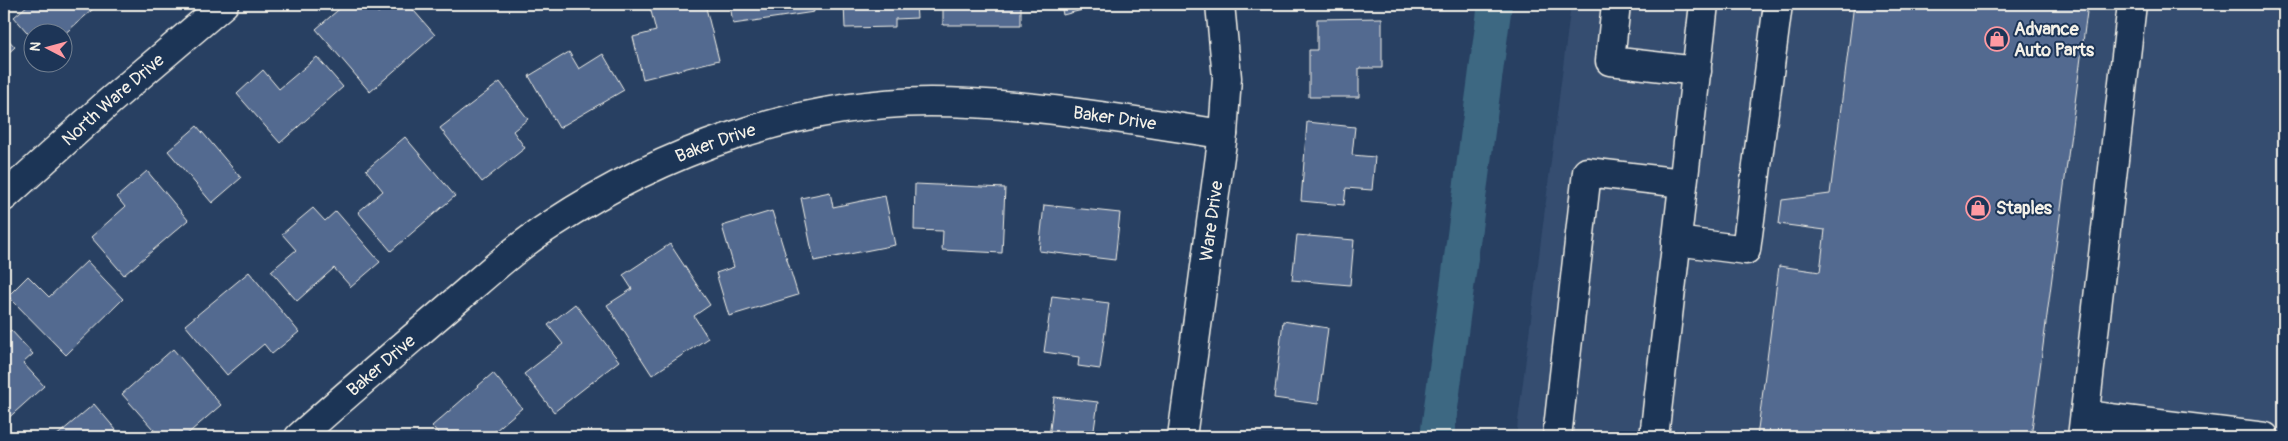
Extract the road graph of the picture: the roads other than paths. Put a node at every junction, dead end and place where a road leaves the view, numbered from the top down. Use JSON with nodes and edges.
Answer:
{"nodes":[{"id":1,"x":224,"y":4,"type":"edge"},
{"id":2,"x":1220,"y":4,"type":"edge"},
{"id":3,"x":1616,"y":4,"type":"edge"},
{"id":4,"x":1704,"y":4,"type":"edge"},
{"id":5,"x":1778,"y":4,"type":"edge"},
{"id":6,"x":2132,"y":4,"type":"edge"},
{"id":7,"x":1697,"y":71,"type":"junction"},
{"id":8,"x":1222,"y":134,"type":"junction"},
{"id":9,"x":1683,"y":183,"type":"junction"},
{"id":10,"x":4,"y":197,"type":"edge"},
{"id":11,"x":1676,"y":241,"type":"junction"},
{"id":12,"x":2084,"y":426,"type":"edge"},
{"id":13,"x":2152,"y":430,"type":"edge"},
{"id":14,"x":299,"y":437,"type":"edge"},
{"id":15,"x":1182,"y":437,"type":"edge"},
{"id":16,"x":1557,"y":437,"type":"edge"},
{"id":17,"x":1654,"y":437,"type":"edge"},
{"id":18,"x":2265,"y":437,"type":"edge"}],
"edges":[{"from":1,"to":10,"type":"street","name":"North Ware Drive"},
{"from":2,"to":8,"type":"street","name":"Ware Drive"},
{"from":3,"to":7,"type":"street"},
{"from":4,"to":7,"type":"street"},
{"from":5,"to":11,"type":"street"},
{"from":6,"to":12,"type":"street"},
{"from":7,"to":9,"type":"street"},
{"from":8,"to":14,"type":"street","name":"Baker Drive"},
{"from":8,"to":15,"type":"street","name":"Ware Drive"},
{"from":9,"to":11,"type":"street"},
{"from":9,"to":16,"type":"street"},
{"from":11,"to":17,"type":"street"},
{"from":12,"to":13,"type":"street"},
{"from":13,"to":18,"type":"street"}]}
